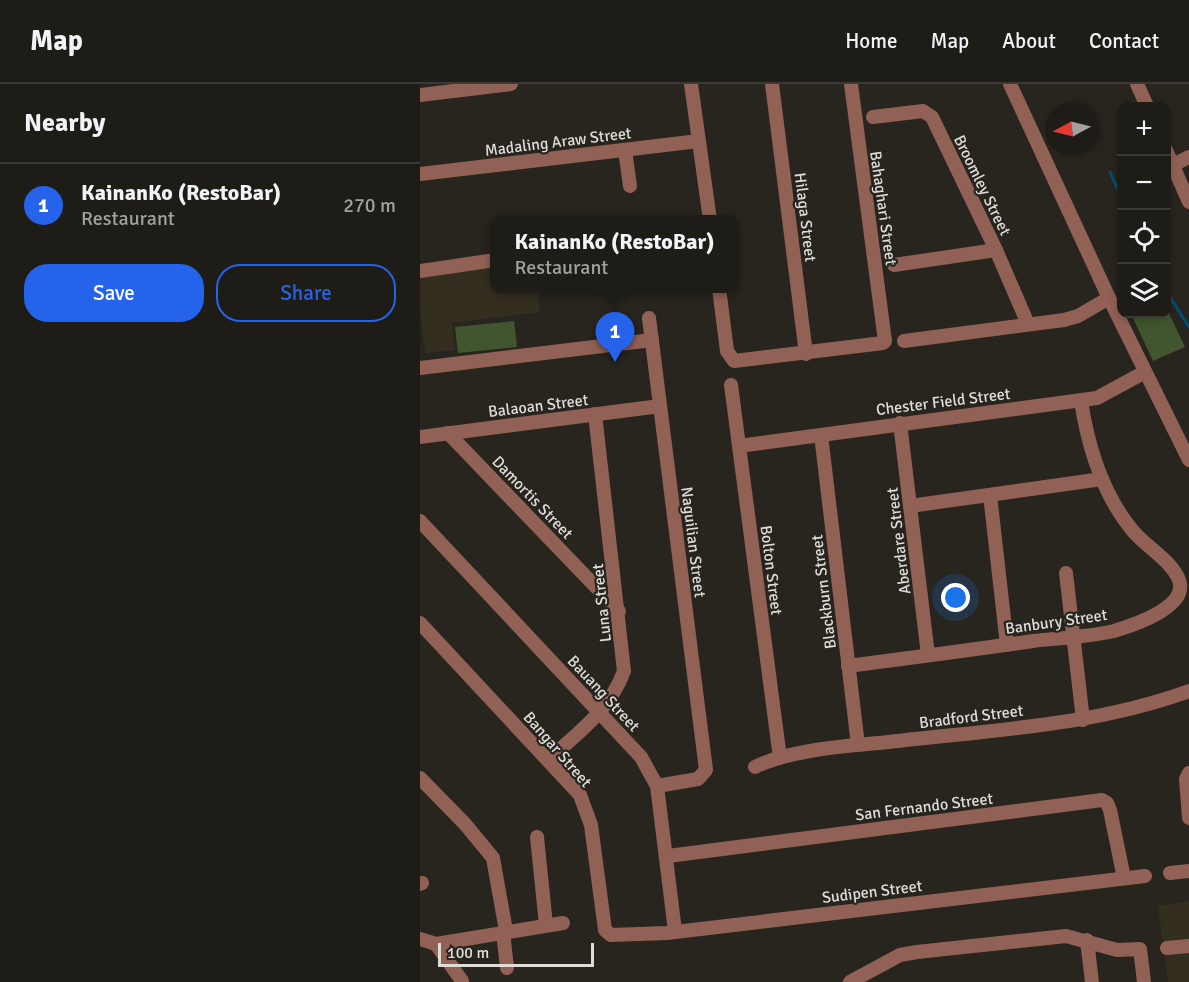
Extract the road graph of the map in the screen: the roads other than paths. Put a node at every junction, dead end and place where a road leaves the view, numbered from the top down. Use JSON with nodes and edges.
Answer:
{"nodes":[{"id":1,"x":511,"y":84,"type":"edge"},
{"id":2,"x":691,"y":84,"type":"edge"},
{"id":3,"x":772,"y":84,"type":"edge"},
{"id":4,"x":851,"y":84,"type":"edge"},
{"id":5,"x":1010,"y":84,"type":"edge"},
{"id":6,"x":1141,"y":85,"type":"edge"},
{"id":7,"x":420,"y":95,"type":"edge"},
{"id":8,"x":1146,"y":102,"type":"edge"},
{"id":9,"x":873,"y":117,"type":"dead end"},
{"id":10,"x":699,"y":141,"type":"junction"},
{"id":11,"x":625,"y":150,"type":"junction"},
{"id":12,"x":1169,"y":156,"type":"edge"},
{"id":13,"x":1189,"y":157,"type":"edge"},
{"id":14,"x":1173,"y":165,"type":"junction"},
{"id":15,"x":420,"y":174,"type":"edge"},
{"id":16,"x":630,"y":186,"type":"dead end"},
{"id":17,"x":1189,"y":202,"type":"edge"},
{"id":18,"x":709,"y":215,"type":"edge"},
{"id":19,"x":996,"y":250,"type":"junction"},
{"id":20,"x":490,"y":261,"type":"edge"},
{"id":21,"x":894,"y":265,"type":"dead end"},
{"id":22,"x":420,"y":271,"type":"edge"},
{"id":23,"x":720,"y":293,"type":"edge"},
{"id":24,"x":1109,"y":297,"type":"junction"},
{"id":25,"x":649,"y":318,"type":"dead end"},
{"id":26,"x":1028,"y":324,"type":"junction"},
{"id":27,"x":652,"y":340,"type":"junction"},
{"id":28,"x":904,"y":341,"type":"dead end"},
{"id":29,"x":806,"y":354,"type":"junction"},
{"id":30,"x":420,"y":368,"type":"edge"},
{"id":31,"x":1145,"y":372,"type":"junction"},
{"id":32,"x":731,"y":386,"type":"dead end"},
{"id":33,"x":1081,"y":401,"type":"junction"},
{"id":34,"x":660,"y":406,"type":"junction"},
{"id":35,"x":595,"y":414,"type":"junction"},
{"id":36,"x":900,"y":423,"type":"junction"},
{"id":37,"x":448,"y":433,"type":"junction"},
{"id":38,"x":821,"y":435,"type":"junction"},
{"id":39,"x":420,"y":438,"type":"edge"},
{"id":40,"x":739,"y":446,"type":"junction"},
{"id":41,"x":1189,"y":460,"type":"edge"},
{"id":42,"x":1102,"y":479,"type":"junction"},
{"id":43,"x":990,"y":495,"type":"junction"},
{"id":44,"x":910,"y":506,"type":"junction"},
{"id":45,"x":420,"y":521,"type":"edge"},
{"id":46,"x":1066,"y":573,"type":"dead end"},
{"id":47,"x":619,"y":611,"type":"junction"},
{"id":48,"x":420,"y":623,"type":"edge"},
{"id":49,"x":1073,"y":636,"type":"junction"},
{"id":50,"x":1006,"y":645,"type":"junction"},
{"id":51,"x":928,"y":655,"type":"junction"},
{"id":52,"x":848,"y":666,"type":"junction"},
{"id":53,"x":1189,"y":691,"type":"edge"},
{"id":54,"x":600,"y":713,"type":"junction"},
{"id":55,"x":1083,"y":720,"type":"junction"},
{"id":56,"x":858,"y":745,"type":"junction"},
{"id":57,"x":780,"y":758,"type":"junction"},
{"id":58,"x":548,"y":760,"type":"junction"},
{"id":59,"x":755,"y":767,"type":"dead end"},
{"id":60,"x":1189,"y":773,"type":"edge"},
{"id":61,"x":420,"y":778,"type":"edge"},
{"id":62,"x":657,"y":786,"type":"junction"},
{"id":63,"x":1189,"y":819,"type":"edge"},
{"id":64,"x":537,"y":837,"type":"dead end"},
{"id":65,"x":668,"y":856,"type":"junction"},
{"id":66,"x":1189,"y":871,"type":"edge"},
{"id":67,"x":1170,"y":873,"type":"dead end"},
{"id":68,"x":1145,"y":876,"type":"dead end"},
{"id":69,"x":1124,"y":878,"type":"junction"},
{"id":70,"x":563,"y":923,"type":"dead end"},
{"id":71,"x":546,"y":925,"type":"junction"},
{"id":72,"x":605,"y":930,"type":"joint"},
{"id":73,"x":504,"y":931,"type":"junction"},
{"id":74,"x":675,"y":931,"type":"junction"},
{"id":75,"x":420,"y":939,"type":"edge"},
{"id":76,"x":1088,"y":940,"type":"junction"},
{"id":77,"x":436,"y":944,"type":"junction"},
{"id":78,"x":1189,"y":946,"type":"edge"},
{"id":79,"x":1167,"y":948,"type":"dead end"},
{"id":80,"x":507,"y":968,"type":"dead end"},
{"id":81,"x":462,"y":981,"type":"edge"},
{"id":82,"x":850,"y":982,"type":"edge"},
{"id":83,"x":1092,"y":982,"type":"edge"},
{"id":84,"x":1144,"y":982,"type":"edge"}],
"edges":[{"from":1,"to":7,"type":"street"},
{"from":2,"to":10,"type":"street"},
{"from":3,"to":29,"type":"street","name":"Hilaga Street"},
{"from":4,"to":29,"type":"street","name":"Bahaghari Street"},
{"from":5,"to":24,"type":"street"},
{"from":6,"to":8,"type":"street"},
{"from":9,"to":19,"type":"street","name":"Broomley Street"},
{"from":10,"to":11,"type":"street","name":"Madaling Araw Street"},
{"from":10,"to":18,"type":"street"},
{"from":11,"to":15,"type":"street","name":"Madaling Araw Street"},
{"from":11,"to":16,"type":"street"},
{"from":12,"to":14,"type":"street"},
{"from":13,"to":14,"type":"street"},
{"from":14,"to":17,"type":"street"},
{"from":19,"to":21,"type":"street"},
{"from":19,"to":26,"type":"street","name":"Broomley Street"},
{"from":20,"to":22,"type":"street"},
{"from":23,"to":29,"type":"street"},
{"from":24,"to":26,"type":"street"},
{"from":24,"to":31,"type":"street"},
{"from":25,"to":27,"type":"street","name":"Naguilian Street"},
{"from":26,"to":28,"type":"street"},
{"from":27,"to":30,"type":"street"},
{"from":27,"to":34,"type":"street","name":"Naguilian Street"},
{"from":31,"to":33,"type":"street","name":"Chester Field Street"},
{"from":31,"to":41,"type":"street"},
{"from":32,"to":40,"type":"street","name":"Bolton Street"},
{"from":33,"to":36,"type":"street","name":"Chester Field Street"},
{"from":33,"to":42,"type":"street","name":"Banbury Street"},
{"from":34,"to":35,"type":"street","name":"Balaoan Street"},
{"from":34,"to":62,"type":"street","name":"Naguilian Street"},
{"from":35,"to":37,"type":"street","name":"Balaoan Street"},
{"from":35,"to":47,"type":"street","name":"Luna Street"},
{"from":36,"to":38,"type":"street","name":"Chester Field Street"},
{"from":36,"to":44,"type":"street","name":"Aberdare Street"},
{"from":37,"to":39,"type":"street","name":"Balaoan Street"},
{"from":37,"to":47,"type":"street","name":"Damortis Street"},
{"from":38,"to":40,"type":"street","name":"Chester Field Street"},
{"from":38,"to":52,"type":"street","name":"Blackburn Street"},
{"from":40,"to":57,"type":"street","name":"Bolton Street"},
{"from":42,"to":43,"type":"street"},
{"from":42,"to":49,"type":"street","name":"Banbury Street"},
{"from":43,"to":44,"type":"street"},
{"from":43,"to":50,"type":"street"},
{"from":44,"to":51,"type":"street","name":"Aberdare Street"},
{"from":45,"to":54,"type":"street","name":"Bauang Street"},
{"from":46,"to":49,"type":"street"},
{"from":47,"to":54,"type":"street","name":"Luna Street"},
{"from":48,"to":58,"type":"street","name":"Bangar Street"},
{"from":49,"to":50,"type":"street","name":"Banbury Street"},
{"from":49,"to":55,"type":"street"},
{"from":50,"to":51,"type":"street","name":"Banbury Street"},
{"from":51,"to":52,"type":"street","name":"Banbury Street"},
{"from":52,"to":56,"type":"street","name":"Blackburn Street"},
{"from":53,"to":55,"type":"street","name":"Bradford Street"},
{"from":54,"to":58,"type":"street","name":"Luna Street"},
{"from":54,"to":62,"type":"street","name":"Bauang Street"},
{"from":55,"to":56,"type":"street","name":"Bradford Street"},
{"from":56,"to":57,"type":"street","name":"Bradford Street"},
{"from":57,"to":59,"type":"street","name":"Bradford Street"},
{"from":58,"to":72,"type":"street","name":"Bangar Street"},
{"from":60,"to":63,"type":"street"},
{"from":61,"to":73,"type":"street"},
{"from":62,"to":65,"type":"street","name":"Bauang Street"},
{"from":64,"to":71,"type":"street"},
{"from":65,"to":69,"type":"street","name":"San Fernando Street"},
{"from":65,"to":74,"type":"street","name":"Bauang Street"},
{"from":66,"to":67,"type":"street"},
{"from":68,"to":69,"type":"street","name":"Sudipen Street"},
{"from":69,"to":74,"type":"street","name":"Sudipen Street"},
{"from":70,"to":71,"type":"street"},
{"from":71,"to":73,"type":"street"},
{"from":72,"to":74,"type":"street","name":"Sudipen Street"},
{"from":73,"to":77,"type":"street"},
{"from":73,"to":80,"type":"street"},
{"from":75,"to":77,"type":"street"},
{"from":76,"to":82,"type":"street"},
{"from":76,"to":83,"type":"street"},
{"from":76,"to":84,"type":"street"},
{"from":77,"to":81,"type":"street"},
{"from":78,"to":79,"type":"street"}]}
